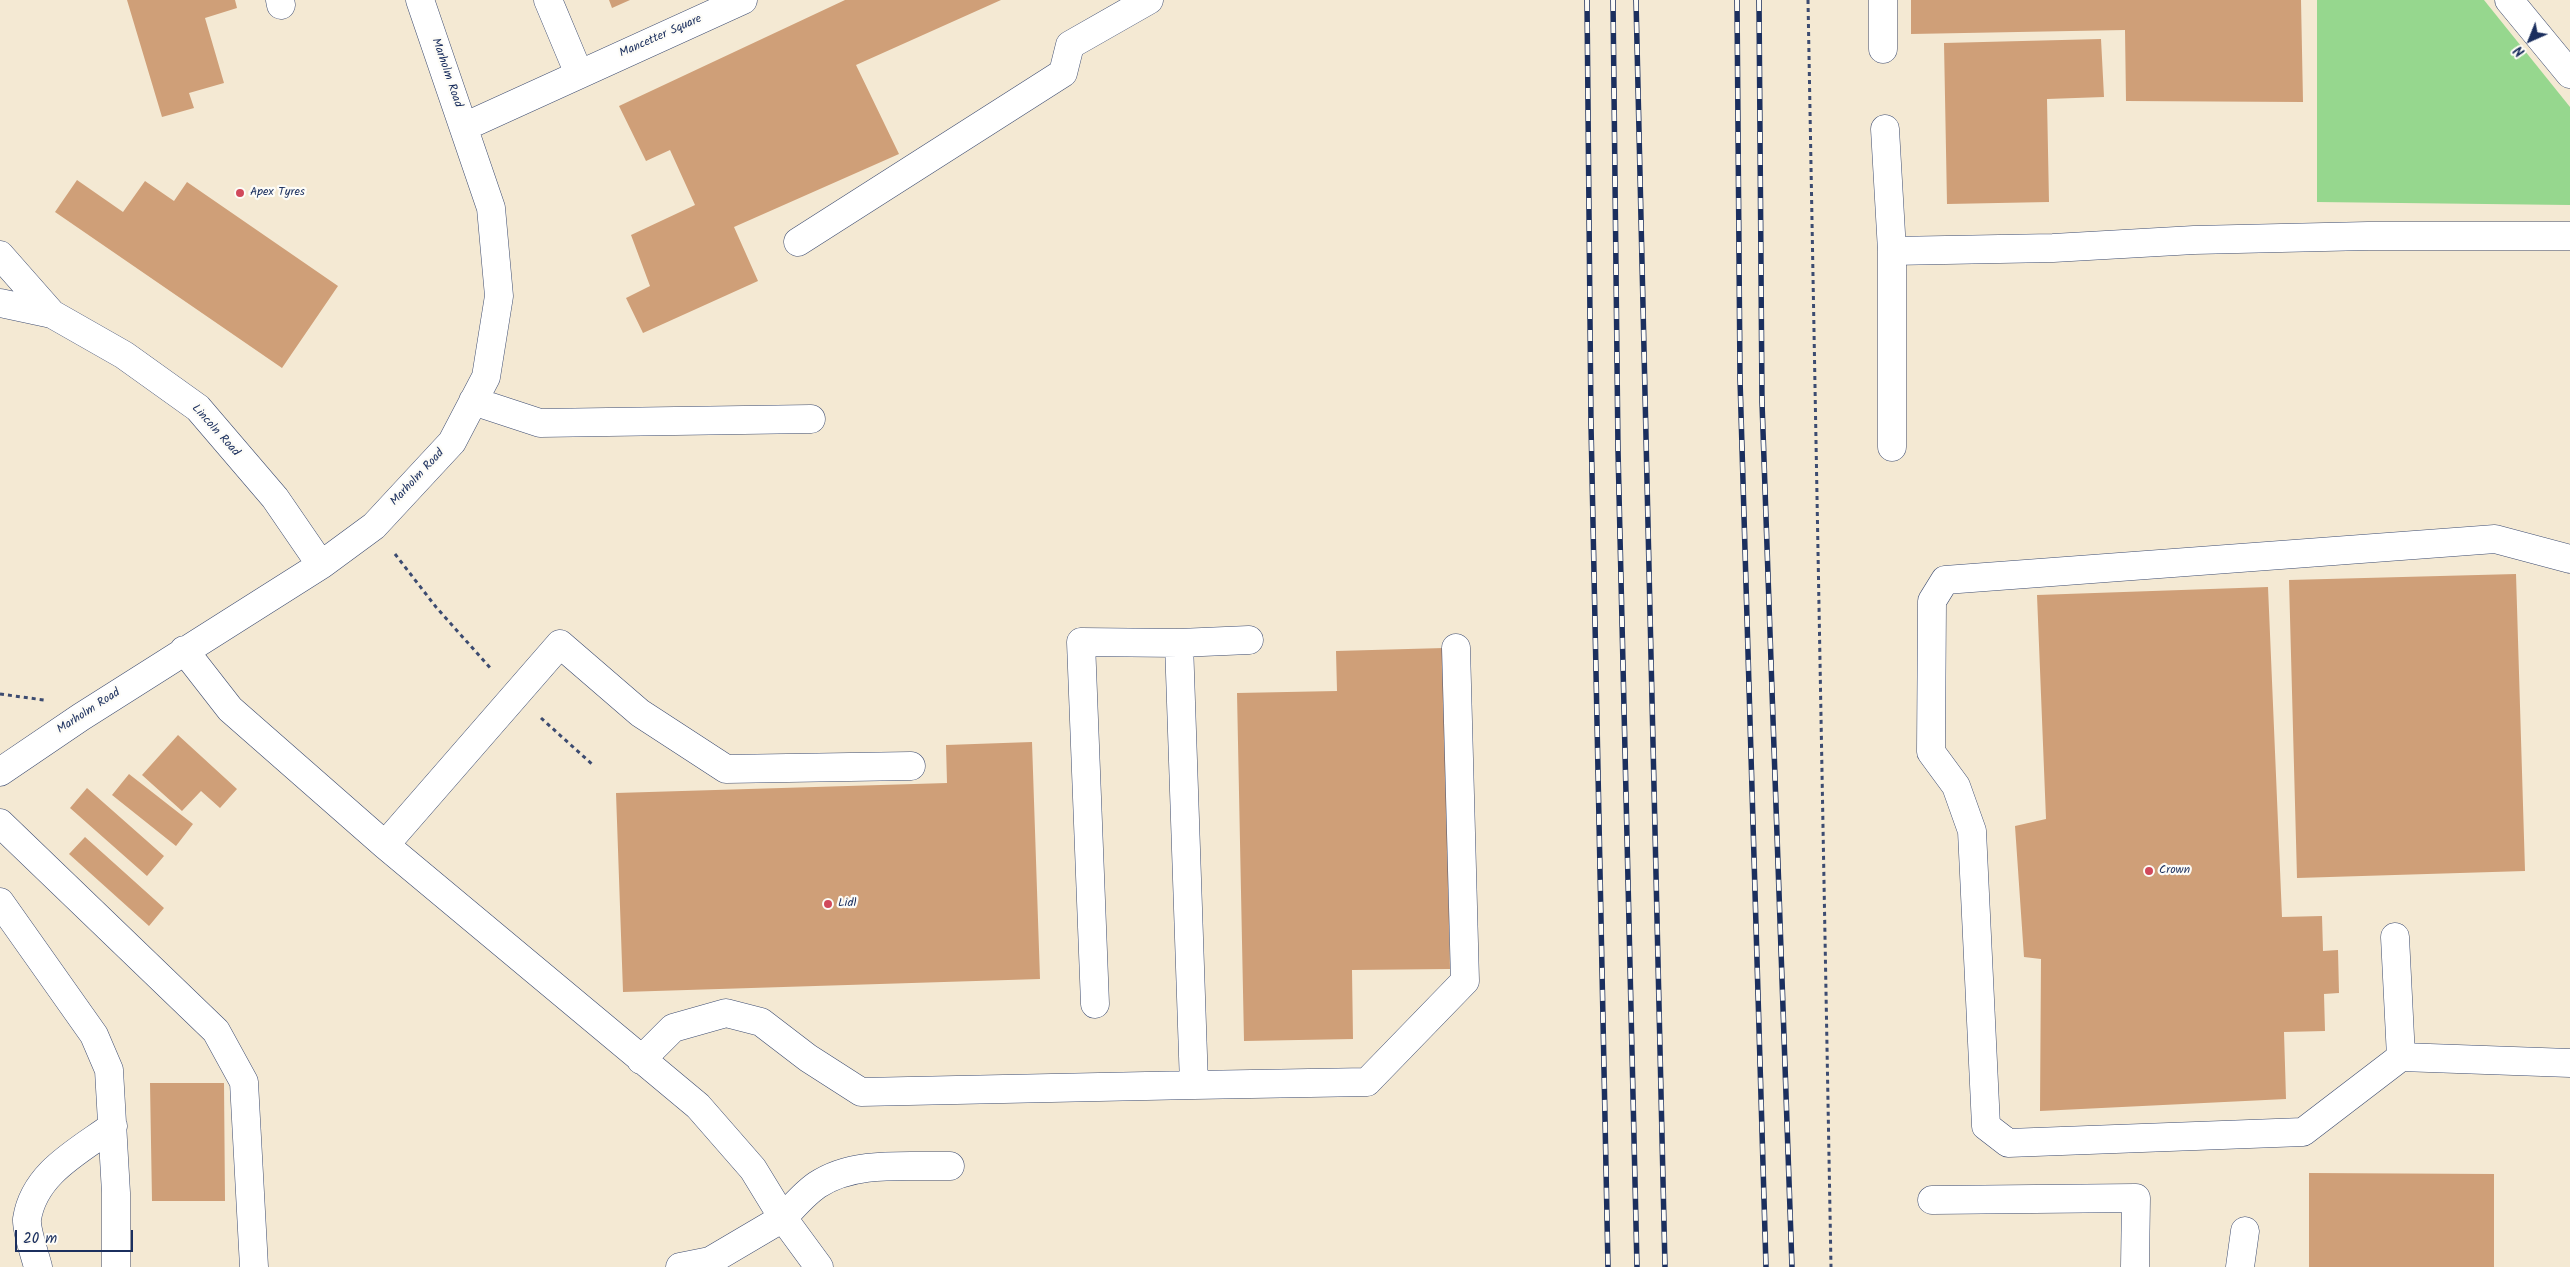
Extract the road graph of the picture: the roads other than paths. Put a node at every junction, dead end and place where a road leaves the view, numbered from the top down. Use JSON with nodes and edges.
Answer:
{"nodes":[{"id":1,"x":420,"y":0,"type":"edge"},
{"id":2,"x":548,"y":0,"type":"edge"},
{"id":3,"x":743,"y":0,"type":"edge"},
{"id":4,"x":1149,"y":0,"type":"edge"},
{"id":5,"x":1883,"y":0,"type":"edge"},
{"id":6,"x":2510,"y":0,"type":"edge"},
{"id":7,"x":1883,"y":49,"type":"dead end"},
{"id":8,"x":579,"y":74,"type":"junction"},
{"id":9,"x":2570,"y":74,"type":"edge"},
{"id":10,"x":464,"y":127,"type":"junction"},
{"id":11,"x":1885,"y":129,"type":"dead end"},
{"id":12,"x":2570,"y":236,"type":"edge"},
{"id":13,"x":798,"y":242,"type":"dead end"},
{"id":14,"x":1892,"y":251,"type":"junction"},
{"id":15,"x":0,"y":255,"type":"edge"},
{"id":16,"x":0,"y":303,"type":"edge"},
{"id":17,"x":52,"y":314,"type":"junction"},
{"id":18,"x":473,"y":401,"type":"junction"},
{"id":19,"x":812,"y":419,"type":"dead end"},
{"id":20,"x":1892,"y":447,"type":"dead end"},
{"id":21,"x":2570,"y":559,"type":"edge"},
{"id":22,"x":321,"y":565,"type":"junction"},
{"id":23,"x":1249,"y":640,"type":"dead end"},
{"id":24,"x":1180,"y":643,"type":"junction"},
{"id":25,"x":1456,"y":648,"type":"dead end"},
{"id":26,"x":184,"y":650,"type":"junction"},
{"id":27,"x":911,"y":766,"type":"dead end"},
{"id":28,"x":0,"y":772,"type":"edge"},
{"id":29,"x":0,"y":822,"type":"edge"},
{"id":30,"x":385,"y":845,"type":"junction"},
{"id":31,"x":0,"y":902,"type":"edge"},
{"id":32,"x":2395,"y":937,"type":"dead end"},
{"id":33,"x":1095,"y":1004,"type":"dead end"},
{"id":34,"x":2401,"y":1057,"type":"junction"},
{"id":35,"x":641,"y":1060,"type":"junction"},
{"id":36,"x":2570,"y":1063,"type":"edge"},
{"id":37,"x":1194,"y":1085,"type":"junction"},
{"id":38,"x":113,"y":1126,"type":"junction"},
{"id":39,"x":950,"y":1166,"type":"dead end"},
{"id":40,"x":1932,"y":1200,"type":"dead end"},
{"id":41,"x":783,"y":1218,"type":"junction"},
{"id":42,"x":2245,"y":1231,"type":"dead end"},
{"id":43,"x":38,"y":1267,"type":"edge"},
{"id":44,"x":116,"y":1267,"type":"edge"},
{"id":45,"x":254,"y":1267,"type":"edge"},
{"id":46,"x":680,"y":1267,"type":"edge"},
{"id":47,"x":819,"y":1267,"type":"edge"},
{"id":48,"x":2134,"y":1267,"type":"edge"},
{"id":49,"x":2240,"y":1267,"type":"edge"}],
"edges":[{"from":1,"to":10,"type":"street","name":"Marholm Road"},
{"from":2,"to":8,"type":"street"},
{"from":3,"to":8,"type":"street","name":"Mancetter Square"},
{"from":4,"to":13,"type":"street"},
{"from":5,"to":7,"type":"street"},
{"from":6,"to":9,"type":"street"},
{"from":8,"to":10,"type":"street","name":"Mancetter Square"},
{"from":10,"to":18,"type":"street","name":"Marholm Road"},
{"from":11,"to":14,"type":"street"},
{"from":12,"to":14,"type":"street"},
{"from":14,"to":20,"type":"street"},
{"from":15,"to":17,"type":"street","name":"Lincoln Road"},
{"from":16,"to":17,"type":"street","name":"Lincoln Road"},
{"from":17,"to":22,"type":"street","name":"Lincoln Road"},
{"from":18,"to":19,"type":"street"},
{"from":18,"to":22,"type":"street","name":"Marholm Road"},
{"from":21,"to":34,"type":"street"},
{"from":22,"to":26,"type":"street","name":"Marholm Road"},
{"from":23,"to":24,"type":"street"},
{"from":24,"to":33,"type":"street"},
{"from":24,"to":37,"type":"street"},
{"from":25,"to":37,"type":"street"},
{"from":26,"to":28,"type":"street","name":"Marholm Road"},
{"from":26,"to":30,"type":"street"},
{"from":27,"to":30,"type":"street"},
{"from":29,"to":45,"type":"street"},
{"from":30,"to":35,"type":"street"},
{"from":31,"to":38,"type":"street"},
{"from":32,"to":34,"type":"street"},
{"from":34,"to":36,"type":"street"},
{"from":35,"to":37,"type":"street"},
{"from":35,"to":41,"type":"street"},
{"from":38,"to":43,"type":"street"},
{"from":38,"to":44,"type":"street"},
{"from":39,"to":41,"type":"street"},
{"from":40,"to":48,"type":"street"},
{"from":41,"to":46,"type":"street"},
{"from":41,"to":47,"type":"street"},
{"from":42,"to":49,"type":"street"}]}
